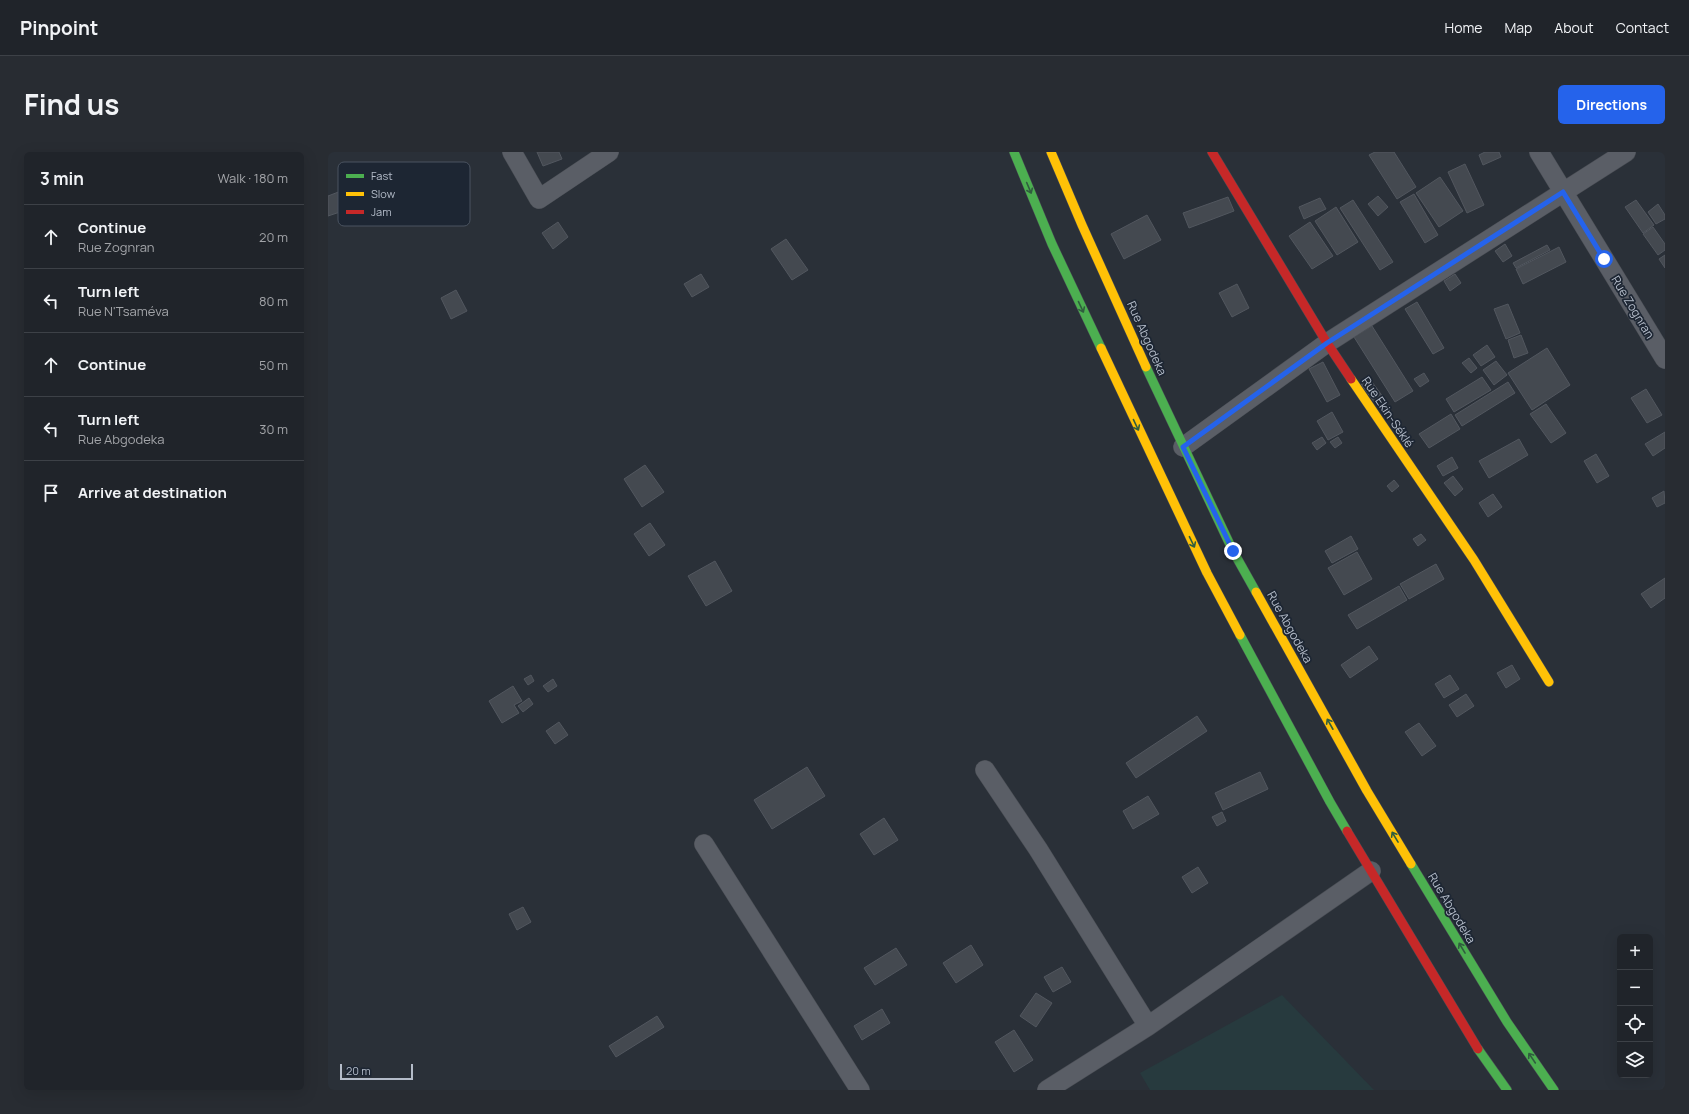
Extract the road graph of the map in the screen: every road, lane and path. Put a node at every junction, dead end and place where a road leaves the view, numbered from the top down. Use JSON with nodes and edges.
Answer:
{"nodes":[{"id":1,"x":512,"y":152,"type":"edge"},
{"id":2,"x":610,"y":152,"type":"edge"},
{"id":3,"x":1014,"y":152,"type":"edge"},
{"id":4,"x":1051,"y":152,"type":"edge"},
{"id":5,"x":1212,"y":152,"type":"edge"},
{"id":6,"x":1539,"y":152,"type":"edge"},
{"id":7,"x":1626,"y":152,"type":"edge"},
{"id":8,"x":1563,"y":192,"type":"junction"},
{"id":9,"x":1327,"y":343,"type":"junction"},
{"id":10,"x":1665,"y":359,"type":"edge"},
{"id":11,"x":1183,"y":447,"type":"junction"},
{"id":12,"x":1549,"y":682,"type":"dead end"},
{"id":13,"x":985,"y":770,"type":"dead end"},
{"id":14,"x":704,"y":844,"type":"dead end"},
{"id":15,"x":1371,"y":871,"type":"junction"},
{"id":16,"x":1148,"y":1026,"type":"junction"},
{"id":17,"x":860,"y":1090,"type":"edge"},
{"id":18,"x":1047,"y":1090,"type":"edge"},
{"id":19,"x":1507,"y":1090,"type":"edge"},
{"id":20,"x":1554,"y":1090,"type":"edge"}],
"edges":[{"from":1,"to":2,"type":"street"},
{"from":3,"to":15,"type":"main road","one_way":true},
{"from":4,"to":11,"type":"main road","name":"Rue Abgodeka"},
{"from":5,"to":9,"type":"main road","name":"Rue Ekin-Séklé"},
{"from":6,"to":8,"type":"street","name":"Rue Zognran"},
{"from":7,"to":8,"type":"street"},
{"from":8,"to":9,"type":"street"},
{"from":8,"to":10,"type":"street","name":"Rue Zognran"},
{"from":9,"to":11,"type":"street"},
{"from":9,"to":12,"type":"main road","name":"Rue Ekin-Séklé"},
{"from":20,"to":11,"type":"main road","name":"Rue Abgodeka","one_way":true},
{"from":13,"to":16,"type":"street"},
{"from":14,"to":17,"type":"street"},
{"from":15,"to":16,"type":"street"},
{"from":15,"to":19,"type":"main road"},
{"from":16,"to":18,"type":"street"}]}
